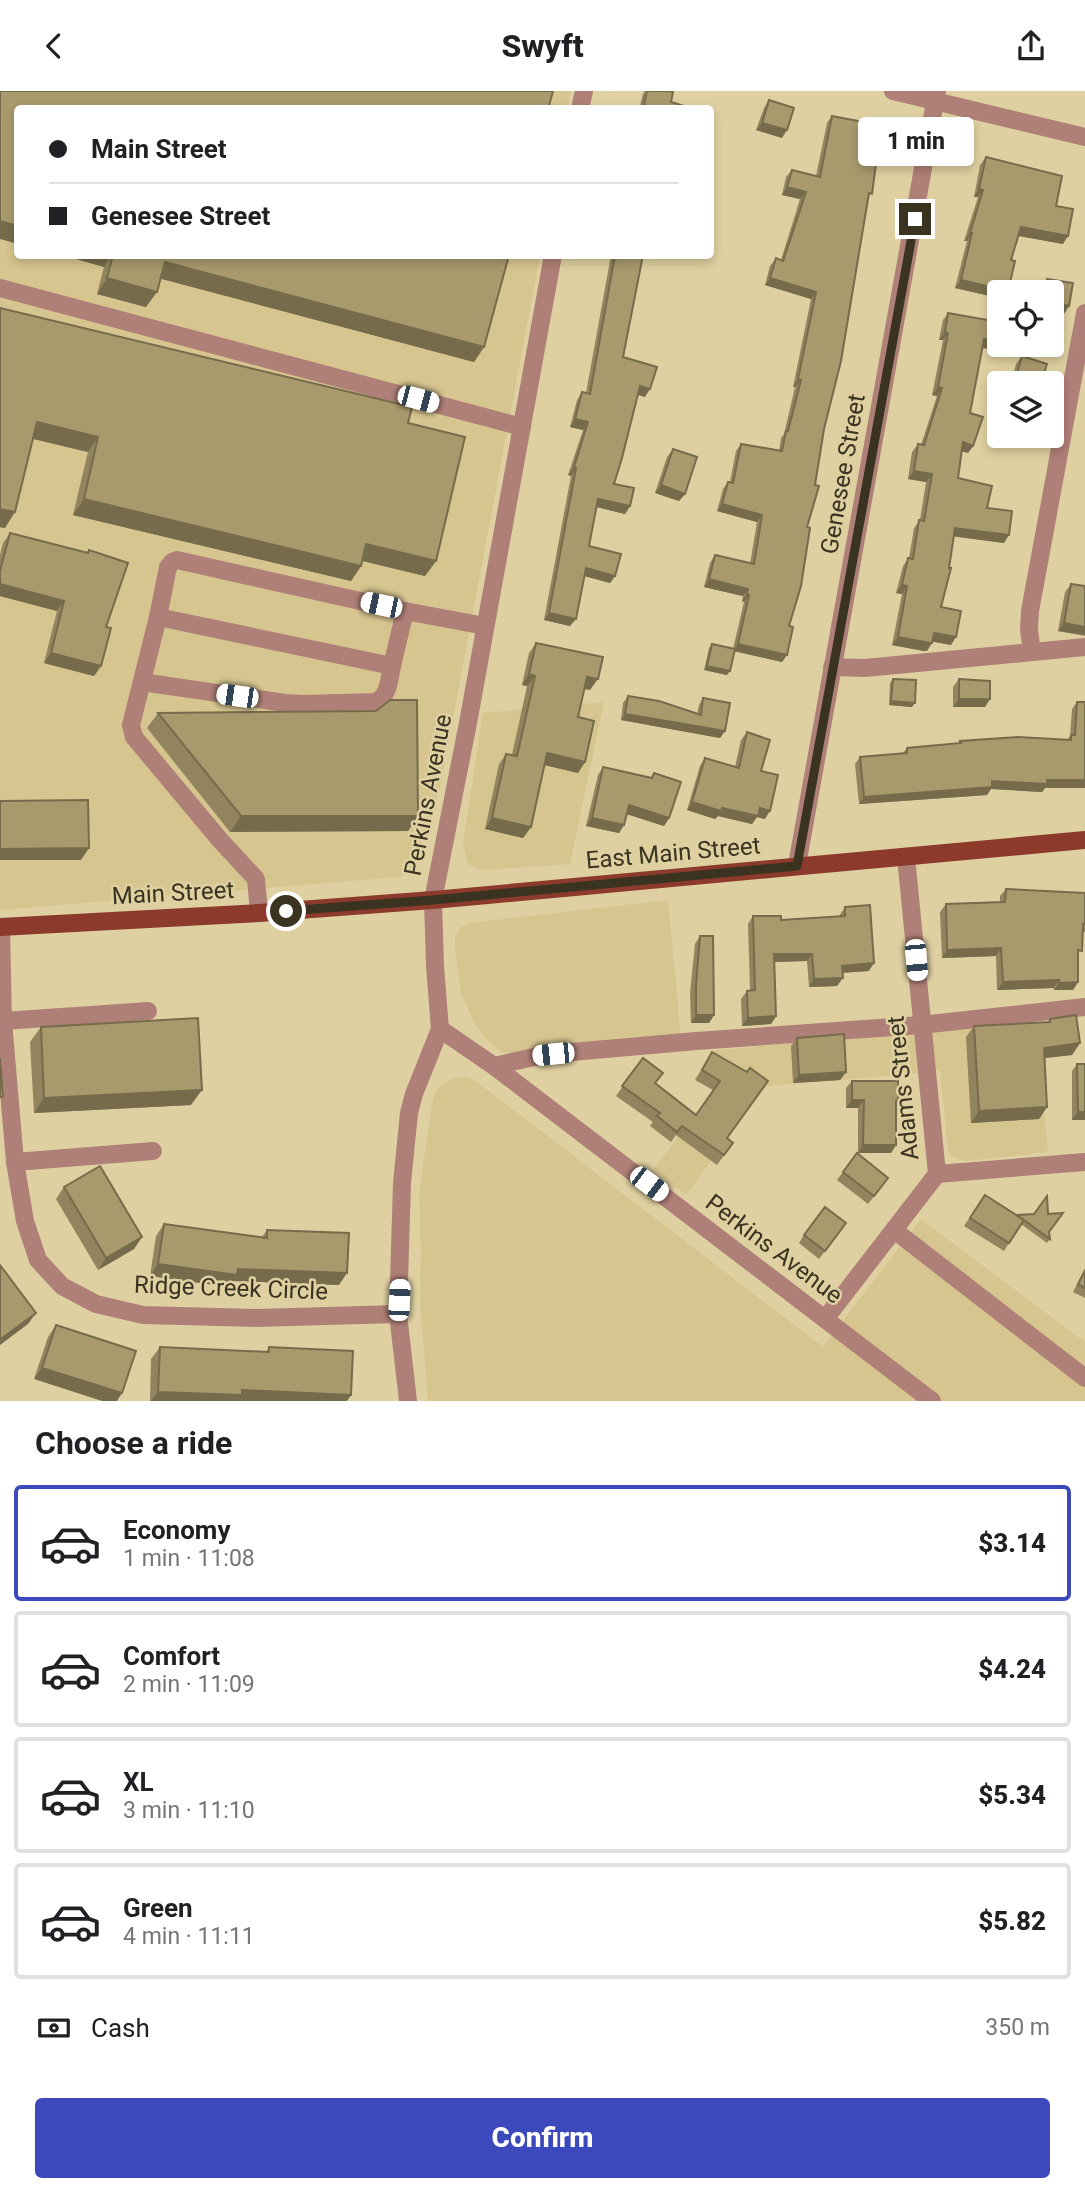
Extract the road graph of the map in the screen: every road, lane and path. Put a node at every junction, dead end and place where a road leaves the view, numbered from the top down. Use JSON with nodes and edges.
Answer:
{"nodes":[{"id":1,"x":893,"y":91,"type":"edge"},
{"id":2,"x":936,"y":96,"type":"edge"},
{"id":3,"x":1085,"y":137,"type":"edge"},
{"id":4,"x":552,"y":259,"type":"edge"},
{"id":5,"x":0,"y":288,"type":"edge"},
{"id":6,"x":1085,"y":313,"type":"edge"},
{"id":7,"x":522,"y":427,"type":"junction"},
{"id":8,"x":405,"y":611,"type":"junction"},
{"id":9,"x":158,"y":617,"type":"junction"},
{"id":10,"x":485,"y":626,"type":"junction"},
{"id":11,"x":1085,"y":647,"type":"edge"},
{"id":12,"x":1031,"y":652,"type":"junction"},
{"id":13,"x":392,"y":666,"type":"junction"},
{"id":14,"x":832,"y":667,"type":"junction"},
{"id":15,"x":142,"y":682,"type":"junction"},
{"id":16,"x":1085,"y":840,"type":"edge"},
{"id":17,"x":906,"y":857,"type":"junction"},
{"id":18,"x":797,"y":866,"type":"junction"},
{"id":19,"x":433,"y":900,"type":"junction"},
{"id":20,"x":259,"y":913,"type":"junction"},
{"id":21,"x":0,"y":927,"type":"edge"},
{"id":22,"x":1085,"y":1007,"type":"edge"},
{"id":23,"x":148,"y":1011,"type":"dead end"},
{"id":24,"x":4,"y":1021,"type":"junction"},
{"id":25,"x":921,"y":1025,"type":"junction"},
{"id":26,"x":440,"y":1029,"type":"junction"},
{"id":27,"x":494,"y":1066,"type":"junction"},
{"id":28,"x":153,"y":1151,"type":"dead end"},
{"id":29,"x":15,"y":1162,"type":"junction"},
{"id":30,"x":1085,"y":1162,"type":"edge"},
{"id":31,"x":937,"y":1174,"type":"junction"},
{"id":32,"x":894,"y":1230,"type":"junction"},
{"id":33,"x":398,"y":1314,"type":"junction"},
{"id":34,"x":825,"y":1319,"type":"junction"},
{"id":35,"x":1085,"y":1378,"type":"edge"},
{"id":36,"x":408,"y":1401,"type":"edge"},
{"id":37,"x":932,"y":1401,"type":"edge"}],
"edges":[{"from":1,"to":2,"type":"street"},
{"from":2,"to":3,"type":"street"},
{"from":2,"to":14,"type":"street","name":"Genesee Street"},
{"from":4,"to":7,"type":"street","name":"Perkins Avenue"},
{"from":5,"to":7,"type":"street"},
{"from":6,"to":12,"type":"street"},
{"from":7,"to":10,"type":"street","name":"Perkins Avenue"},
{"from":8,"to":9,"type":"street"},
{"from":8,"to":10,"type":"street"},
{"from":8,"to":13,"type":"street"},
{"from":9,"to":13,"type":"street"},
{"from":9,"to":15,"type":"street"},
{"from":10,"to":19,"type":"street","name":"Perkins Avenue"},
{"from":11,"to":12,"type":"street"},
{"from":12,"to":14,"type":"street"},
{"from":13,"to":15,"type":"street"},
{"from":14,"to":18,"type":"street","name":"Genesee Street"},
{"from":15,"to":20,"type":"street"},
{"from":16,"to":17,"type":"main road","name":"East Main Street"},
{"from":17,"to":18,"type":"main road","name":"East Main Street"},
{"from":17,"to":25,"type":"street","name":"Adams Street"},
{"from":18,"to":19,"type":"main road","name":"East Main Street"},
{"from":19,"to":20,"type":"main road","name":"Main Street"},
{"from":19,"to":26,"type":"street","name":"Perkins Avenue"},
{"from":20,"to":21,"type":"main road","name":"Main Street"},
{"from":21,"to":24,"type":"street","name":"Ridge Creek Circle"},
{"from":22,"to":25,"type":"street"},
{"from":23,"to":24,"type":"street"},
{"from":24,"to":29,"type":"street","name":"Ridge Creek Circle"},
{"from":25,"to":27,"type":"street"},
{"from":25,"to":31,"type":"street","name":"Adams Street"},
{"from":26,"to":27,"type":"street","name":"Perkins Avenue"},
{"from":26,"to":33,"type":"street"},
{"from":27,"to":34,"type":"street","name":"Perkins Avenue"},
{"from":28,"to":29,"type":"street"},
{"from":29,"to":33,"type":"street","name":"Ridge Creek Circle"},
{"from":30,"to":31,"type":"street"},
{"from":31,"to":32,"type":"street","name":"Adams Street"},
{"from":32,"to":34,"type":"street","name":"Adams Street"},
{"from":32,"to":35,"type":"street"},
{"from":33,"to":36,"type":"street"},
{"from":34,"to":37,"type":"street","name":"Perkins Avenue"}]}
